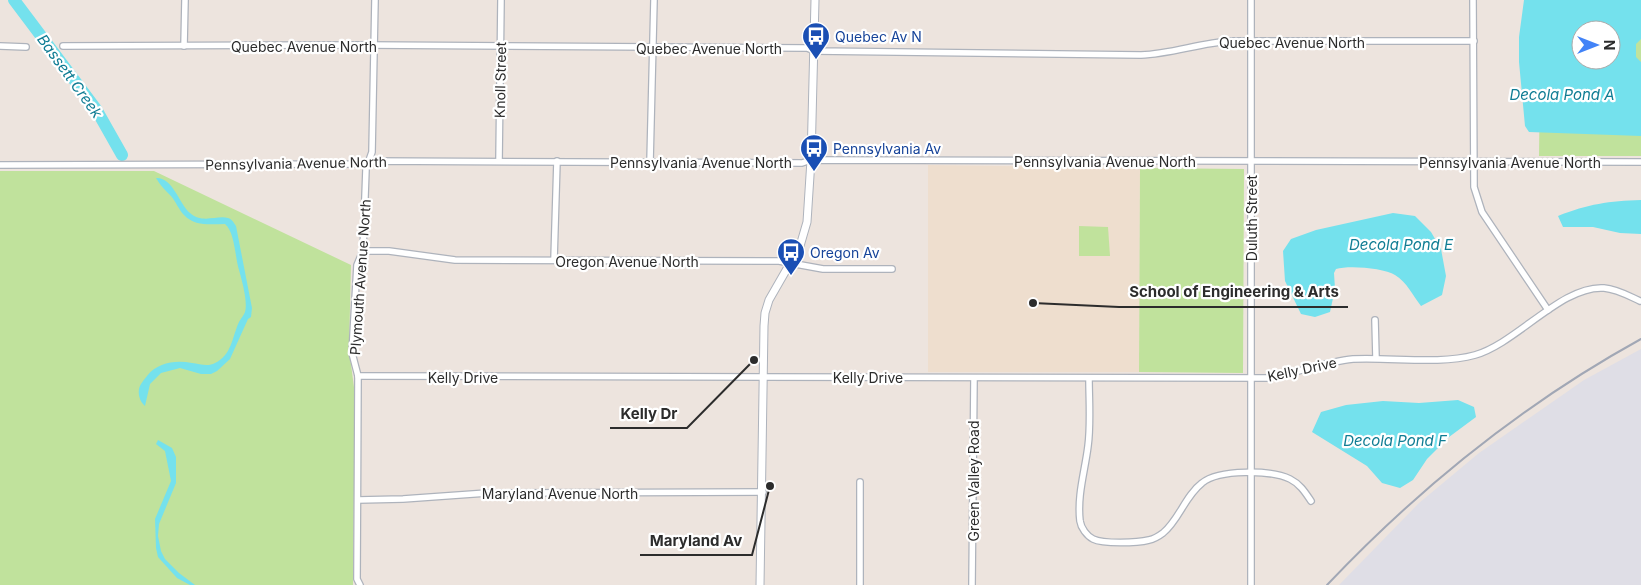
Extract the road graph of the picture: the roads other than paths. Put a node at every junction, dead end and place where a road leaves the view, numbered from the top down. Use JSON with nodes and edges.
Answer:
{"nodes":[{"id":1,"x":185,"y":0,"type":"edge"},
{"id":2,"x":375,"y":0,"type":"edge"},
{"id":3,"x":501,"y":0,"type":"edge"},
{"id":4,"x":654,"y":0,"type":"edge"},
{"id":5,"x":815,"y":0,"type":"edge"},
{"id":6,"x":1252,"y":0,"type":"edge"},
{"id":7,"x":1473,"y":0,"type":"edge"},
{"id":8,"x":1252,"y":41,"type":"junction"},
{"id":9,"x":1474,"y":41,"type":"junction"},
{"id":10,"x":0,"y":46,"type":"edge"},
{"id":11,"x":63,"y":46,"type":"dead end"},
{"id":12,"x":184,"y":46,"type":"junction"},
{"id":13,"x":374,"y":46,"type":"junction"},
{"id":14,"x":500,"y":46,"type":"junction"},
{"id":15,"x":26,"y":47,"type":"dead end"},
{"id":16,"x":653,"y":47,"type":"junction"},
{"id":17,"x":815,"y":51,"type":"junction"},
{"id":18,"x":811,"y":160,"type":"junction"},
{"id":19,"x":370,"y":161,"type":"junction"},
{"id":20,"x":499,"y":161,"type":"junction"},
{"id":21,"x":557,"y":161,"type":"junction"},
{"id":22,"x":650,"y":162,"type":"junction"},
{"id":23,"x":1252,"y":162,"type":"junction"},
{"id":24,"x":1474,"y":162,"type":"junction"},
{"id":25,"x":1641,"y":162,"type":"edge"},
{"id":26,"x":0,"y":165,"type":"edge"},
{"id":27,"x":363,"y":251,"type":"junction"},
{"id":28,"x":554,"y":260,"type":"junction"},
{"id":29,"x":790,"y":263,"type":"junction"},
{"id":30,"x":892,"y":270,"type":"dead end"},
{"id":31,"x":1640,"y":301,"type":"edge"},
{"id":32,"x":1548,"y":310,"type":"junction"},
{"id":33,"x":1375,"y":320,"type":"dead end"},
{"id":34,"x":1376,"y":358,"type":"junction"},
{"id":35,"x":358,"y":376,"type":"junction"},
{"id":36,"x":763,"y":377,"type":"junction"},
{"id":37,"x":974,"y":378,"type":"junction"},
{"id":38,"x":1089,"y":378,"type":"junction"},
{"id":39,"x":1252,"y":378,"type":"junction"},
{"id":40,"x":1251,"y":474,"type":"junction"},
{"id":41,"x":860,"y":482,"type":"dead end"},
{"id":42,"x":762,"y":492,"type":"junction"},
{"id":43,"x":358,"y":500,"type":"junction"},
{"id":44,"x":1311,"y":501,"type":"dead end"},
{"id":45,"x":360,"y":585,"type":"edge"},
{"id":46,"x":760,"y":585,"type":"edge"},
{"id":47,"x":860,"y":585,"type":"edge"},
{"id":48,"x":972,"y":585,"type":"edge"},
{"id":49,"x":1251,"y":585,"type":"edge"}],
"edges":[{"from":1,"to":12,"type":"street"},
{"from":2,"to":13,"type":"street","name":"Plymouth Avenue North"},
{"from":3,"to":14,"type":"street","name":"Knoll Street"},
{"from":4,"to":16,"type":"street"},
{"from":5,"to":17,"type":"street"},
{"from":6,"to":8,"type":"street","name":"Duluth Street"},
{"from":7,"to":9,"type":"street"},
{"from":8,"to":9,"type":"street","name":"Quebec Avenue North"},
{"from":8,"to":17,"type":"street","name":"Quebec Avenue North"},
{"from":8,"to":23,"type":"street","name":"Duluth Street"},
{"from":9,"to":24,"type":"street"},
{"from":10,"to":15,"type":"street"},
{"from":11,"to":12,"type":"street","name":"Quebec Avenue North"},
{"from":12,"to":13,"type":"street","name":"Quebec Avenue North"},
{"from":13,"to":14,"type":"street","name":"Quebec Avenue North"},
{"from":13,"to":19,"type":"street","name":"Plymouth Avenue North"},
{"from":14,"to":16,"type":"street","name":"Quebec Avenue North"},
{"from":14,"to":20,"type":"street","name":"Knoll Street"},
{"from":16,"to":17,"type":"street","name":"Quebec Avenue North"},
{"from":16,"to":22,"type":"street"},
{"from":17,"to":18,"type":"street"},
{"from":18,"to":22,"type":"street","name":"Pennsylvania Avenue North"},
{"from":18,"to":23,"type":"street","name":"Pennsylvania Avenue North"},
{"from":18,"to":29,"type":"street"},
{"from":19,"to":20,"type":"street","name":"Pennsylvania Avenue North"},
{"from":19,"to":26,"type":"street","name":"Pennsylvania Avenue North"},
{"from":19,"to":27,"type":"street","name":"Plymouth Avenue North"},
{"from":20,"to":21,"type":"street","name":"Pennsylvania Avenue North"},
{"from":21,"to":22,"type":"street","name":"Pennsylvania Avenue North"},
{"from":21,"to":28,"type":"street"},
{"from":23,"to":24,"type":"street","name":"Pennsylvania Avenue North"},
{"from":23,"to":39,"type":"street","name":"Duluth Street"},
{"from":24,"to":25,"type":"street","name":"Pennsylvania Avenue North"},
{"from":24,"to":32,"type":"street"},
{"from":27,"to":28,"type":"street","name":"Oregon Avenue North"},
{"from":27,"to":35,"type":"street","name":"Plymouth Avenue North"},
{"from":28,"to":29,"type":"street","name":"Oregon Avenue North"},
{"from":29,"to":30,"type":"street","name":"Oregon Avenue North"},
{"from":29,"to":36,"type":"street"},
{"from":31,"to":32,"type":"street","name":"Kelly Drive"},
{"from":32,"to":34,"type":"street","name":"Kelly Drive"},
{"from":33,"to":34,"type":"street"},
{"from":34,"to":39,"type":"street","name":"Kelly Drive"},
{"from":35,"to":36,"type":"street","name":"Kelly Drive"},
{"from":35,"to":43,"type":"street","name":"Plymouth Avenue North"},
{"from":36,"to":37,"type":"street","name":"Kelly Drive"},
{"from":36,"to":42,"type":"street"},
{"from":37,"to":38,"type":"street","name":"Kelly Drive"},
{"from":37,"to":48,"type":"street","name":"Green Valley Road"},
{"from":38,"to":39,"type":"street","name":"Kelly Drive"},
{"from":38,"to":40,"type":"street"},
{"from":39,"to":40,"type":"street","name":"Duluth Street"},
{"from":40,"to":44,"type":"street"},
{"from":40,"to":49,"type":"street","name":"Duluth Street"},
{"from":41,"to":47,"type":"street"},
{"from":42,"to":43,"type":"street","name":"Maryland Avenue North"},
{"from":42,"to":46,"type":"street"},
{"from":43,"to":45,"type":"street","name":"Plymouth Avenue North"}]}
